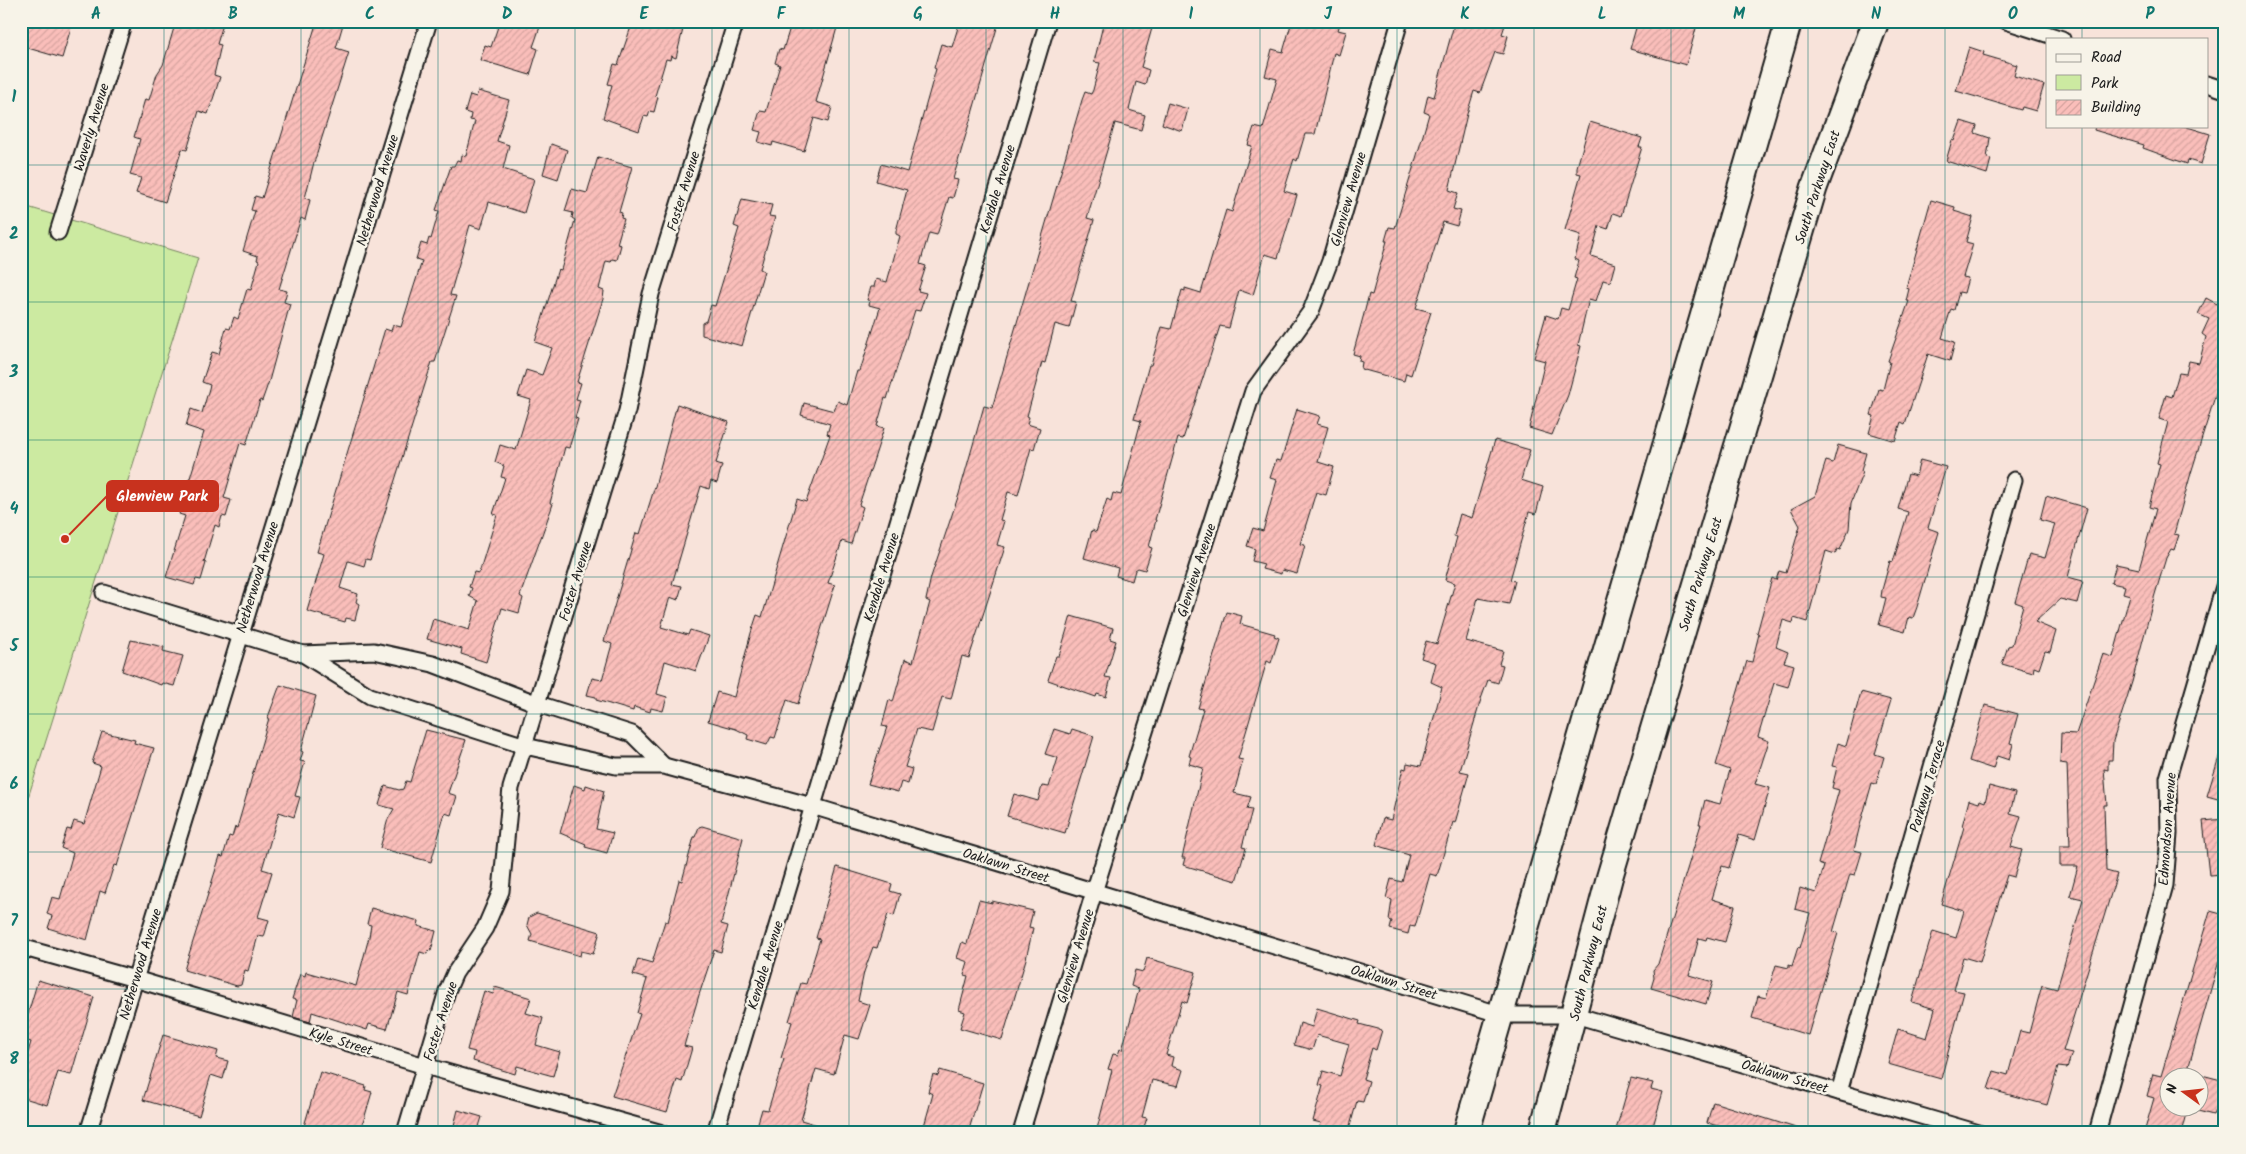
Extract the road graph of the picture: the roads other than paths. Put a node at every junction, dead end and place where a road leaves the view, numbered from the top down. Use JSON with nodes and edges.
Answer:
{"nodes":[{"id":1,"x":124,"y":21,"type":"edge"},
{"id":2,"x":429,"y":21,"type":"edge"},
{"id":3,"x":736,"y":21,"type":"edge"},
{"id":4,"x":1048,"y":21,"type":"edge"},
{"id":5,"x":1400,"y":21,"type":"edge"},
{"id":6,"x":1789,"y":21,"type":"edge"},
{"id":7,"x":1876,"y":21,"type":"edge"},
{"id":8,"x":2006,"y":21,"type":"edge"},
{"id":9,"x":2059,"y":38,"type":"edge"},
{"id":10,"x":2208,"y":84,"type":"edge"},
{"id":11,"x":2225,"y":90,"type":"edge"},
{"id":12,"x":58,"y":232,"type":"dead end"},
{"id":13,"x":2014,"y":480,"type":"dead end"},
{"id":14,"x":2225,"y":583,"type":"edge"},
{"id":15,"x":104,"y":593,"type":"dead end"},
{"id":16,"x":239,"y":634,"type":"junction"},
{"id":17,"x":303,"y":654,"type":"junction"},
{"id":18,"x":538,"y":704,"type":"junction"},
{"id":19,"x":525,"y":746,"type":"junction"},
{"id":20,"x":664,"y":766,"type":"junction"},
{"id":21,"x":812,"y":806,"type":"junction"},
{"id":22,"x":1094,"y":892,"type":"junction"},
{"id":23,"x":21,"y":947,"type":"edge"},
{"id":24,"x":135,"y":979,"type":"junction"},
{"id":25,"x":1502,"y":1015,"type":"junction"},
{"id":26,"x":1575,"y":1015,"type":"junction"},
{"id":27,"x":425,"y":1066,"type":"junction"},
{"id":28,"x":1839,"y":1092,"type":"junction"},
{"id":29,"x":88,"y":1133,"type":"edge"},
{"id":30,"x":405,"y":1133,"type":"edge"},
{"id":31,"x":662,"y":1133,"type":"edge"},
{"id":32,"x":715,"y":1133,"type":"edge"},
{"id":33,"x":1021,"y":1133,"type":"edge"},
{"id":34,"x":1466,"y":1133,"type":"edge"},
{"id":35,"x":1542,"y":1133,"type":"edge"},
{"id":36,"x":1979,"y":1133,"type":"edge"},
{"id":37,"x":2097,"y":1133,"type":"edge"}],
"edges":[{"from":1,"to":12,"type":"street","name":"Waverly Avenue"},
{"from":2,"to":16,"type":"street","name":"Netherwood Avenue"},
{"from":3,"to":18,"type":"street","name":"Foster Avenue"},
{"from":4,"to":21,"type":"street","name":"Kendale Avenue"},
{"from":5,"to":22,"type":"street","name":"Glenview Avenue"},
{"from":6,"to":25,"type":"main road"},
{"from":7,"to":26,"type":"main road","name":"South Parkway East"},
{"from":8,"to":9,"type":"street"},
{"from":10,"to":11,"type":"street"},
{"from":13,"to":28,"type":"street","name":"Parkway Terrace"},
{"from":14,"to":37,"type":"street","name":"Edmondson Avenue"},
{"from":15,"to":16,"type":"street"},
{"from":16,"to":17,"type":"street"},
{"from":16,"to":24,"type":"street","name":"Netherwood Avenue"},
{"from":17,"to":18,"type":"street"},
{"from":17,"to":19,"type":"street"},
{"from":18,"to":19,"type":"street","name":"Foster Avenue"},
{"from":18,"to":20,"type":"street"},
{"from":19,"to":20,"type":"street"},
{"from":19,"to":27,"type":"street","name":"Foster Avenue"},
{"from":20,"to":21,"type":"street","name":"Oaklawn Street"},
{"from":21,"to":22,"type":"street","name":"Oaklawn Street"},
{"from":21,"to":32,"type":"street","name":"Kendale Avenue"},
{"from":22,"to":25,"type":"street","name":"Oaklawn Street"},
{"from":22,"to":33,"type":"street","name":"Glenview Avenue"},
{"from":23,"to":24,"type":"street","name":"Kyle Street"},
{"from":24,"to":27,"type":"street","name":"Kyle Street"},
{"from":24,"to":29,"type":"street","name":"Netherwood Avenue"},
{"from":25,"to":26,"type":"street","name":"Oaklawn Street"},
{"from":25,"to":34,"type":"main road"},
{"from":26,"to":28,"type":"street","name":"Oaklawn Street"},
{"from":26,"to":35,"type":"main road","name":"South Parkway East"},
{"from":27,"to":30,"type":"street","name":"Foster Avenue"},
{"from":27,"to":31,"type":"street","name":"Kyle Street"},
{"from":28,"to":36,"type":"street","name":"Oaklawn Street"}]}
